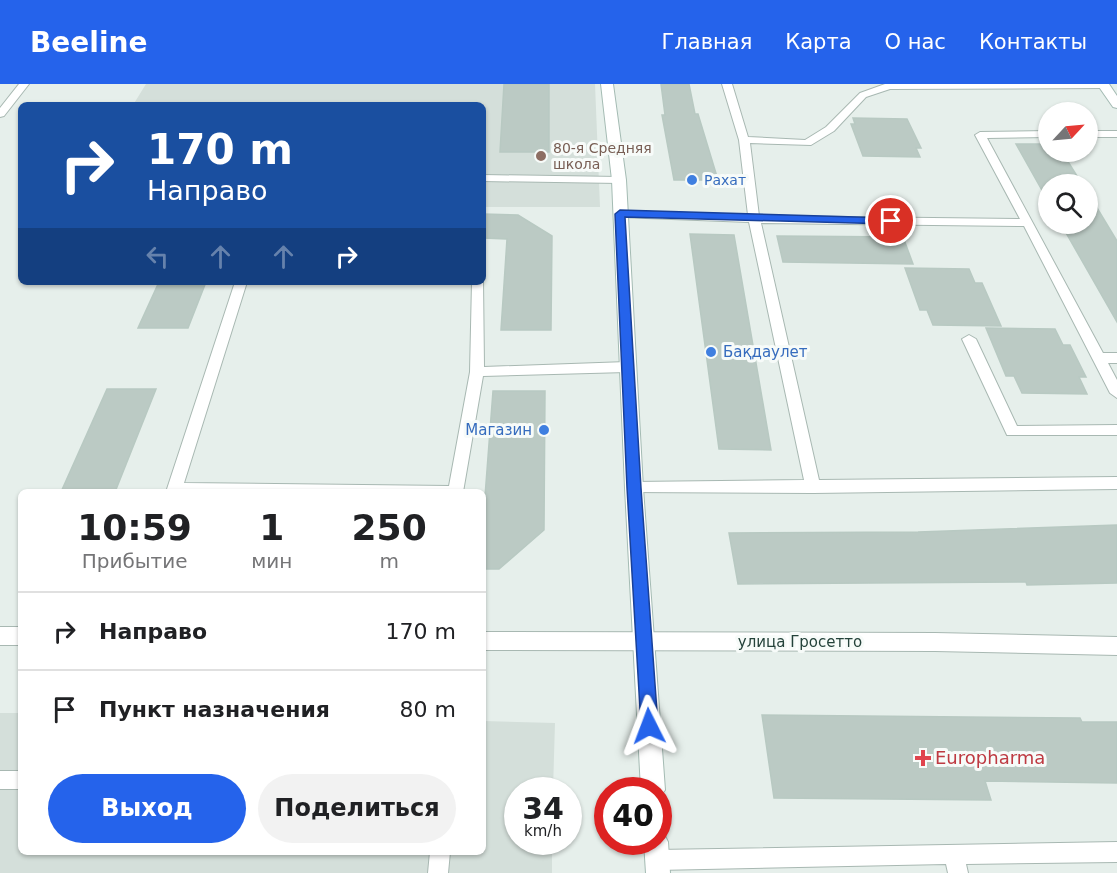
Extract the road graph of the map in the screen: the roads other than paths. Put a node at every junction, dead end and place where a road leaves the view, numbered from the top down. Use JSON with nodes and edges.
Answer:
{"nodes":[{"id":1,"x":24,"y":84,"type":"edge"},
{"id":2,"x":607,"y":84,"type":"edge"},
{"id":3,"x":727,"y":84,"type":"edge"},
{"id":4,"x":1103,"y":85,"type":"edge"},
{"id":5,"x":935,"y":86,"type":"edge"},
{"id":6,"x":1117,"y":104,"type":"edge"},
{"id":7,"x":0,"y":114,"type":"edge"},
{"id":8,"x":1038,"y":134,"type":"edge"},
{"id":9,"x":1098,"y":134,"type":"edge"},
{"id":10,"x":1117,"y":134,"type":"edge"},
{"id":11,"x":744,"y":140,"type":"junction"},
{"id":12,"x":486,"y":178,"type":"edge"},
{"id":13,"x":619,"y":180,"type":"junction"},
{"id":14,"x":620,"y":214,"type":"junction"},
{"id":15,"x":754,"y":219,"type":"junction"},
{"id":16,"x":1028,"y":223,"type":"junction"},
{"id":17,"x":240,"y":285,"type":"edge"},
{"id":18,"x":478,"y":285,"type":"edge"},
{"id":19,"x":969,"y":339,"type":"dead end"},
{"id":20,"x":1099,"y":358,"type":"junction"},
{"id":21,"x":1117,"y":358,"type":"edge"},
{"id":22,"x":627,"y":367,"type":"junction"},
{"id":23,"x":477,"y":372,"type":"junction"},
{"id":24,"x":1117,"y":393,"type":"edge"},
{"id":25,"x":1117,"y":430,"type":"edge"},
{"id":26,"x":1117,"y":483,"type":"edge"},
{"id":27,"x":813,"y":487,"type":"junction"},
{"id":28,"x":634,"y":488,"type":"junction"},
{"id":29,"x":175,"y":489,"type":"edge"},
{"id":30,"x":456,"y":489,"type":"edge"},
{"id":31,"x":0,"y":636,"type":"edge"},
{"id":32,"x":18,"y":636,"type":"edge"},
{"id":33,"x":486,"y":641,"type":"edge"},
{"id":34,"x":644,"y":641,"type":"junction"},
{"id":35,"x":1117,"y":646,"type":"edge"},
{"id":36,"x":652,"y":777,"type":"edge"},
{"id":37,"x":0,"y":780,"type":"edge"},
{"id":38,"x":18,"y":780,"type":"edge"},
{"id":39,"x":1117,"y":852,"type":"edge"},
{"id":40,"x":440,"y":855,"type":"edge"},
{"id":41,"x":657,"y":858,"type":"edge"},
{"id":42,"x":956,"y":863,"type":"edge"},
{"id":43,"x":438,"y":873,"type":"edge"}],
"edges":[{"from":1,"to":7,"type":"lane"},
{"from":2,"to":13,"type":"street"},
{"from":3,"to":11,"type":"lane"},
{"from":4,"to":5,"type":"lane"},
{"from":4,"to":6,"type":"street"},
{"from":5,"to":11,"type":"lane"},
{"from":8,"to":16,"type":"lane"},
{"from":9,"to":10,"type":"lane"},
{"from":11,"to":15,"type":"lane"},
{"from":12,"to":13,"type":"lane"},
{"from":13,"to":14,"type":"street"},
{"from":14,"to":15,"type":"lane"},
{"from":14,"to":22,"type":"street"},
{"from":15,"to":16,"type":"lane"},
{"from":15,"to":27,"type":"lane"},
{"from":16,"to":20,"type":"lane"},
{"from":17,"to":29,"type":"lane"},
{"from":18,"to":23,"type":"lane"},
{"from":19,"to":25,"type":"lane"},
{"from":20,"to":21,"type":"lane"},
{"from":20,"to":24,"type":"lane"},
{"from":22,"to":23,"type":"lane"},
{"from":22,"to":28,"type":"street"},
{"from":23,"to":30,"type":"lane"},
{"from":26,"to":27,"type":"lane"},
{"from":27,"to":28,"type":"lane"},
{"from":28,"to":34,"type":"street"},
{"from":31,"to":32,"type":"street"},
{"from":33,"to":34,"type":"street","name":"улица Гросетто"},
{"from":34,"to":35,"type":"street","name":"улица Гросетто"},
{"from":34,"to":36,"type":"street"},
{"from":37,"to":38,"type":"lane"},
{"from":39,"to":42,"type":"lane"},
{"from":40,"to":43,"type":"lane"},
{"from":41,"to":42,"type":"lane"}]}
